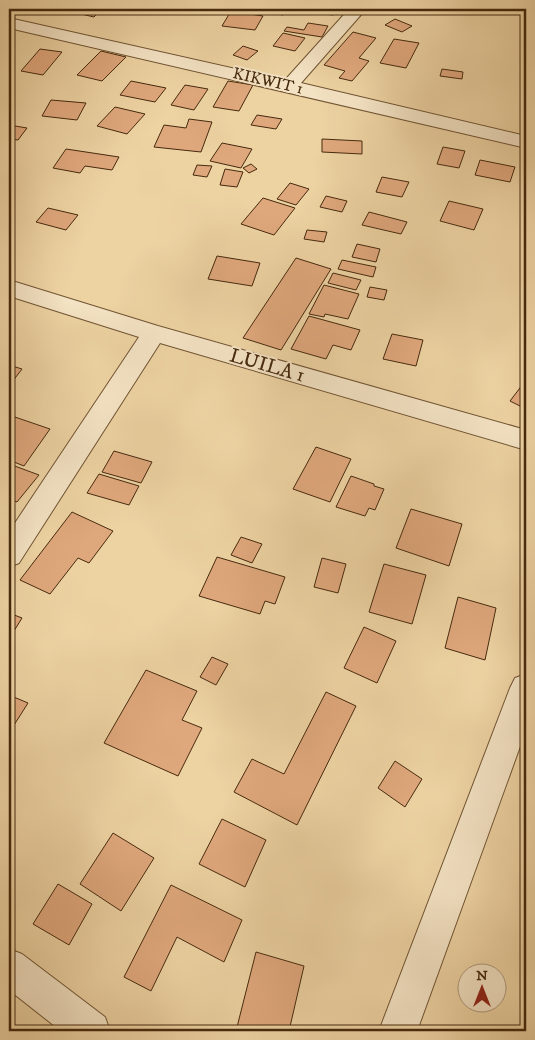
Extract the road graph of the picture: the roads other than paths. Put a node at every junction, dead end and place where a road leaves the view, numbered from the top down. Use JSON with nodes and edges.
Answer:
{"nodes":[{"id":1,"x":358,"y":9,"type":"edge"},
{"id":2,"x":24,"y":22,"type":"edge"},
{"id":3,"x":289,"y":86,"type":"junction"},
{"id":4,"x":526,"y":142,"type":"edge"},
{"id":5,"x":9,"y":288,"type":"edge"},
{"id":6,"x":154,"y":333,"type":"junction"},
{"id":7,"x":526,"y":440,"type":"edge"},
{"id":8,"x":9,"y":555,"type":"edge"},
{"id":9,"x":526,"y":688,"type":"edge"},
{"id":10,"x":9,"y":967,"type":"edge"},
{"id":11,"x":91,"y":1031,"type":"edge"},
{"id":12,"x":398,"y":1031,"type":"edge"}],
"edges":[{"from":1,"to":3,"type":"street"},
{"from":2,"to":3,"type":"street","name":"KIKWIT 1"},
{"from":3,"to":4,"type":"street","name":"KIKWIT 1"},
{"from":5,"to":6,"type":"street","name":"LUILA 1"},
{"from":6,"to":7,"type":"street","name":"LUILA 1"},
{"from":6,"to":8,"type":"street"},
{"from":9,"to":12,"type":"street"},
{"from":10,"to":11,"type":"street"}]}
